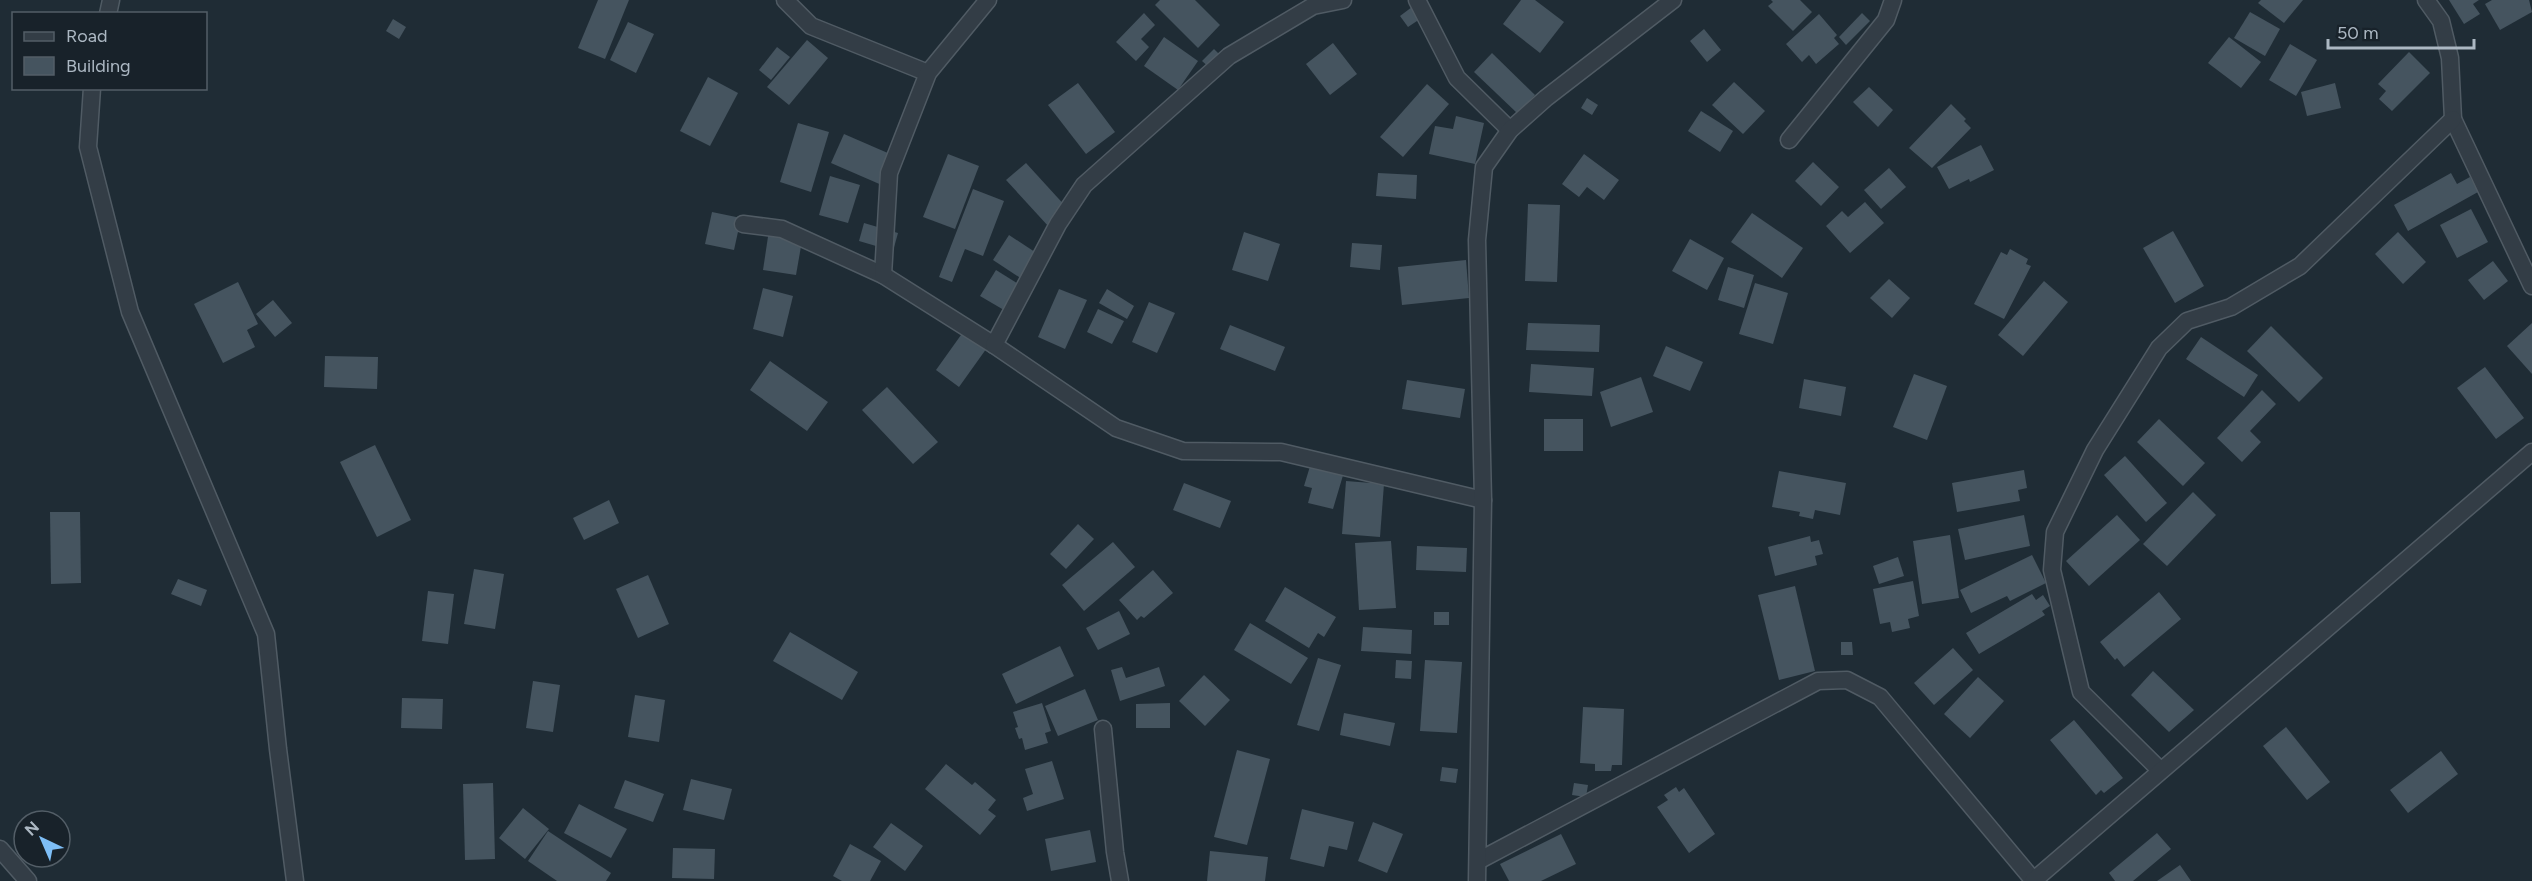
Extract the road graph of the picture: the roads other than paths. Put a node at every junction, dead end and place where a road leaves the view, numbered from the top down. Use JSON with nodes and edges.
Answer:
{"nodes":[{"id":1,"x":785,"y":0,"type":"edge"},
{"id":2,"x":988,"y":0,"type":"edge"},
{"id":3,"x":1343,"y":0,"type":"edge"},
{"id":4,"x":1417,"y":0,"type":"edge"},
{"id":5,"x":1673,"y":0,"type":"edge"},
{"id":6,"x":1893,"y":0,"type":"edge"},
{"id":7,"x":2426,"y":0,"type":"edge"},
{"id":8,"x":928,"y":73,"type":"junction"},
{"id":9,"x":92,"y":90,"type":"edge"},
{"id":10,"x":2453,"y":119,"type":"junction"},
{"id":11,"x":1510,"y":130,"type":"junction"},
{"id":12,"x":1789,"y":140,"type":"dead end"},
{"id":13,"x":743,"y":224,"type":"dead end"},
{"id":14,"x":883,"y":275,"type":"junction"},
{"id":15,"x":2532,"y":286,"type":"edge"},
{"id":16,"x":994,"y":345,"type":"junction"},
{"id":17,"x":2529,"y":460,"type":"edge"},
{"id":18,"x":1483,"y":500,"type":"junction"},
{"id":19,"x":1103,"y":729,"type":"dead end"},
{"id":20,"x":2160,"y":770,"type":"junction"},
{"id":21,"x":0,"y":849,"type":"edge"},
{"id":22,"x":1478,"y":861,"type":"junction"},
{"id":23,"x":28,"y":881,"type":"edge"},
{"id":24,"x":295,"y":881,"type":"edge"},
{"id":25,"x":1120,"y":881,"type":"edge"},
{"id":26,"x":1476,"y":881,"type":"edge"},
{"id":27,"x":2034,"y":881,"type":"edge"}],
"edges":[{"from":1,"to":8,"type":"street"},
{"from":2,"to":8,"type":"street"},
{"from":3,"to":16,"type":"street"},
{"from":4,"to":11,"type":"street"},
{"from":5,"to":11,"type":"street"},
{"from":6,"to":12,"type":"street"},
{"from":7,"to":10,"type":"street"},
{"from":8,"to":14,"type":"street"},
{"from":9,"to":24,"type":"street"},
{"from":10,"to":15,"type":"street"},
{"from":10,"to":20,"type":"street"},
{"from":11,"to":18,"type":"street"},
{"from":13,"to":14,"type":"street"},
{"from":14,"to":16,"type":"street"},
{"from":16,"to":18,"type":"street"},
{"from":17,"to":20,"type":"street"},
{"from":18,"to":22,"type":"street"},
{"from":19,"to":25,"type":"street"},
{"from":20,"to":27,"type":"street"},
{"from":21,"to":23,"type":"street"},
{"from":22,"to":26,"type":"street"},
{"from":22,"to":27,"type":"street"}]}
